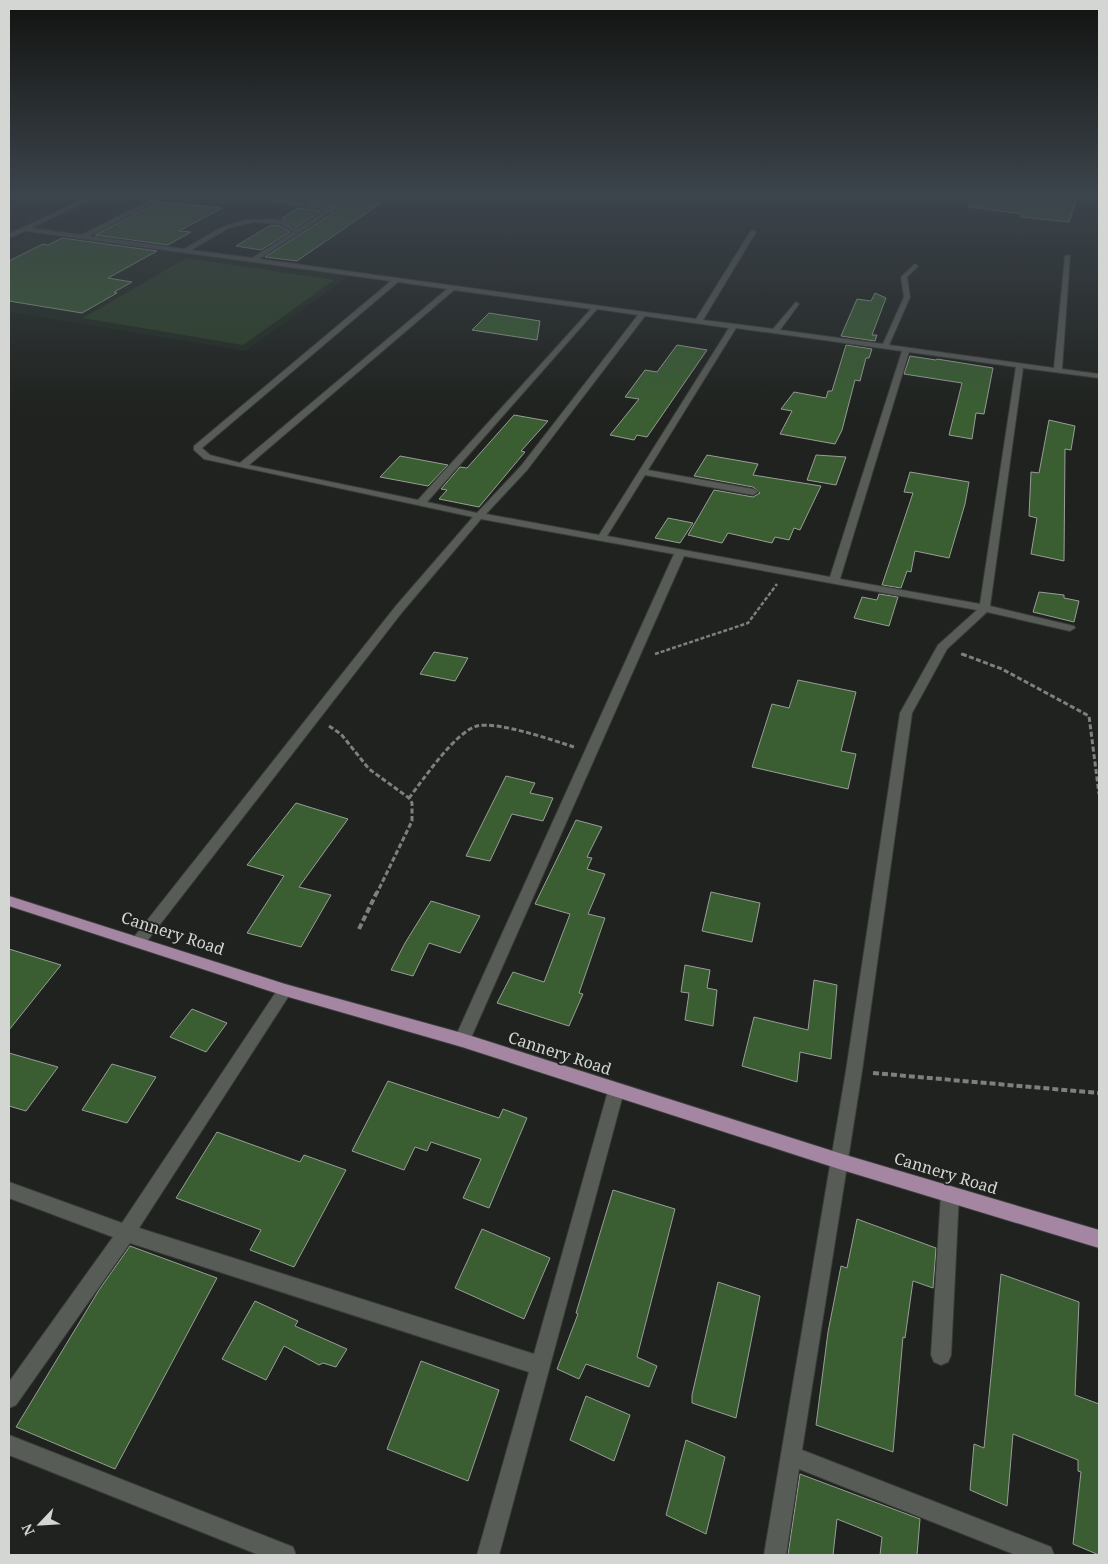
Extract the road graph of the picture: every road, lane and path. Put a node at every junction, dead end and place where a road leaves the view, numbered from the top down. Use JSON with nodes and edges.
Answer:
{"nodes":[{"id":1,"x":304,"y":267,"type":"edge"},
{"id":2,"x":732,"y":267,"type":"edge"},
{"id":3,"x":914,"y":267,"type":"edge"},
{"id":4,"x":1067,"y":267,"type":"edge"},
{"id":5,"x":396,"y":280,"type":"junction"},
{"id":6,"x":452,"y":288,"type":"junction"},
{"id":7,"x":796,"y":304,"type":"dead end"},
{"id":8,"x":595,"y":308,"type":"junction"},
{"id":9,"x":643,"y":314,"type":"junction"},
{"id":10,"x":698,"y":322,"type":"junction"},
{"id":11,"x":733,"y":327,"type":"junction"},
{"id":12,"x":774,"y":332,"type":"junction"},
{"id":13,"x":884,"y":347,"type":"junction"},
{"id":14,"x":906,"y":350,"type":"junction"},
{"id":15,"x":1020,"y":365,"type":"junction"},
{"id":16,"x":1058,"y":370,"type":"junction"},
{"id":17,"x":1099,"y":376,"type":"edge"},
{"id":18,"x":242,"y":466,"type":"junction"},
{"id":19,"x":644,"y":472,"type":"junction"},
{"id":20,"x":753,"y":492,"type":"dead end"},
{"id":21,"x":420,"y":504,"type":"junction"},
{"id":22,"x":479,"y":516,"type":"junction"},
{"id":23,"x":602,"y":539,"type":"junction"},
{"id":24,"x":680,"y":553,"type":"junction"},
{"id":25,"x":787,"y":572,"type":"junction"},
{"id":26,"x":834,"y":580,"type":"junction"},
{"id":27,"x":986,"y":608,"type":"junction"},
{"id":28,"x":1070,"y":628,"type":"dead end"},
{"id":29,"x":942,"y":647,"type":"junction"},
{"id":30,"x":631,"y":662,"type":"junction"},
{"id":31,"x":315,"y":715,"type":"junction"},
{"id":32,"x":591,"y":751,"type":"junction"},
{"id":33,"x":1099,"y":794,"type":"edge"},
{"id":34,"x":409,"y":798,"type":"junction"},
{"id":35,"x":9,"y":901,"type":"edge"},
{"id":36,"x":359,"y":929,"type":"dead end"},
{"id":37,"x":139,"y":941,"type":"junction"},
{"id":38,"x":285,"y":990,"type":"junction"},
{"id":39,"x":462,"y":1040,"type":"junction"},
{"id":40,"x":854,"y":1071,"type":"junction"},
{"id":41,"x":616,"y":1091,"type":"junction"},
{"id":42,"x":1099,"y":1093,"type":"edge"},
{"id":43,"x":838,"y":1161,"type":"junction"},
{"id":44,"x":9,"y":1190,"type":"edge"},
{"id":45,"x":950,"y":1194,"type":"junction"},
{"id":46,"x":126,"y":1233,"type":"junction"},
{"id":47,"x":1099,"y":1239,"type":"edge"},
{"id":48,"x":941,"y":1355,"type":"dead end"},
{"id":49,"x":541,"y":1366,"type":"junction"},
{"id":50,"x":9,"y":1398,"type":"edge"},
{"id":51,"x":9,"y":1445,"type":"edge"},
{"id":52,"x":791,"y":1456,"type":"junction"},
{"id":53,"x":285,"y":1555,"type":"edge"},
{"id":54,"x":488,"y":1555,"type":"edge"},
{"id":55,"x":775,"y":1555,"type":"edge"},
{"id":56,"x":1043,"y":1555,"type":"edge"}],
"edges":[{"from":1,"to":5,"type":"street"},
{"from":2,"to":10,"type":"street"},
{"from":3,"to":13,"type":"street"},
{"from":4,"to":16,"type":"street"},
{"from":5,"to":6,"type":"street"},
{"from":5,"to":18,"type":"street"},
{"from":6,"to":8,"type":"street"},
{"from":6,"to":18,"type":"street"},
{"from":7,"to":12,"type":"street"},
{"from":8,"to":9,"type":"street"},
{"from":8,"to":21,"type":"street"},
{"from":9,"to":10,"type":"street"},
{"from":9,"to":22,"type":"street"},
{"from":10,"to":11,"type":"street"},
{"from":11,"to":12,"type":"street"},
{"from":11,"to":19,"type":"street"},
{"from":12,"to":13,"type":"street"},
{"from":13,"to":14,"type":"street"},
{"from":14,"to":15,"type":"street"},
{"from":14,"to":26,"type":"street"},
{"from":15,"to":16,"type":"street"},
{"from":15,"to":27,"type":"street"},
{"from":16,"to":17,"type":"street"},
{"from":18,"to":21,"type":"street"},
{"from":19,"to":20,"type":"street"},
{"from":19,"to":23,"type":"street"},
{"from":21,"to":22,"type":"street"},
{"from":22,"to":23,"type":"street"},
{"from":22,"to":31,"type":"street"},
{"from":23,"to":24,"type":"street"},
{"from":24,"to":25,"type":"street"},
{"from":24,"to":30,"type":"street"},
{"from":25,"to":26,"type":"street"},
{"from":25,"to":30,"type":"path"},
{"from":26,"to":27,"type":"street"},
{"from":27,"to":28,"type":"street"},
{"from":27,"to":29,"type":"street"},
{"from":29,"to":33,"type":"path"},
{"from":29,"to":40,"type":"street"},
{"from":30,"to":32,"type":"street"},
{"from":31,"to":34,"type":"path"},
{"from":31,"to":37,"type":"street"},
{"from":32,"to":34,"type":"path"},
{"from":32,"to":39,"type":"street"},
{"from":34,"to":36,"type":"path"},
{"from":35,"to":37,"type":"main road","name":"Cannery Road"},
{"from":37,"to":38,"type":"main road","name":"Cannery Road"},
{"from":38,"to":39,"type":"main road","name":"Cannery Road"},
{"from":38,"to":46,"type":"street"},
{"from":39,"to":41,"type":"main road","name":"Cannery Road"},
{"from":40,"to":42,"type":"path"},
{"from":40,"to":43,"type":"street"},
{"from":41,"to":43,"type":"main road","name":"Cannery Road"},
{"from":41,"to":49,"type":"street"},
{"from":43,"to":45,"type":"main road","name":"Cannery Road"},
{"from":43,"to":52,"type":"street"},
{"from":44,"to":46,"type":"street"},
{"from":45,"to":47,"type":"main road","name":"Cannery Road"},
{"from":45,"to":48,"type":"street"},
{"from":46,"to":49,"type":"street"},
{"from":46,"to":50,"type":"street"},
{"from":49,"to":54,"type":"street"},
{"from":51,"to":53,"type":"street"},
{"from":52,"to":55,"type":"street"},
{"from":52,"to":56,"type":"street"}]}
